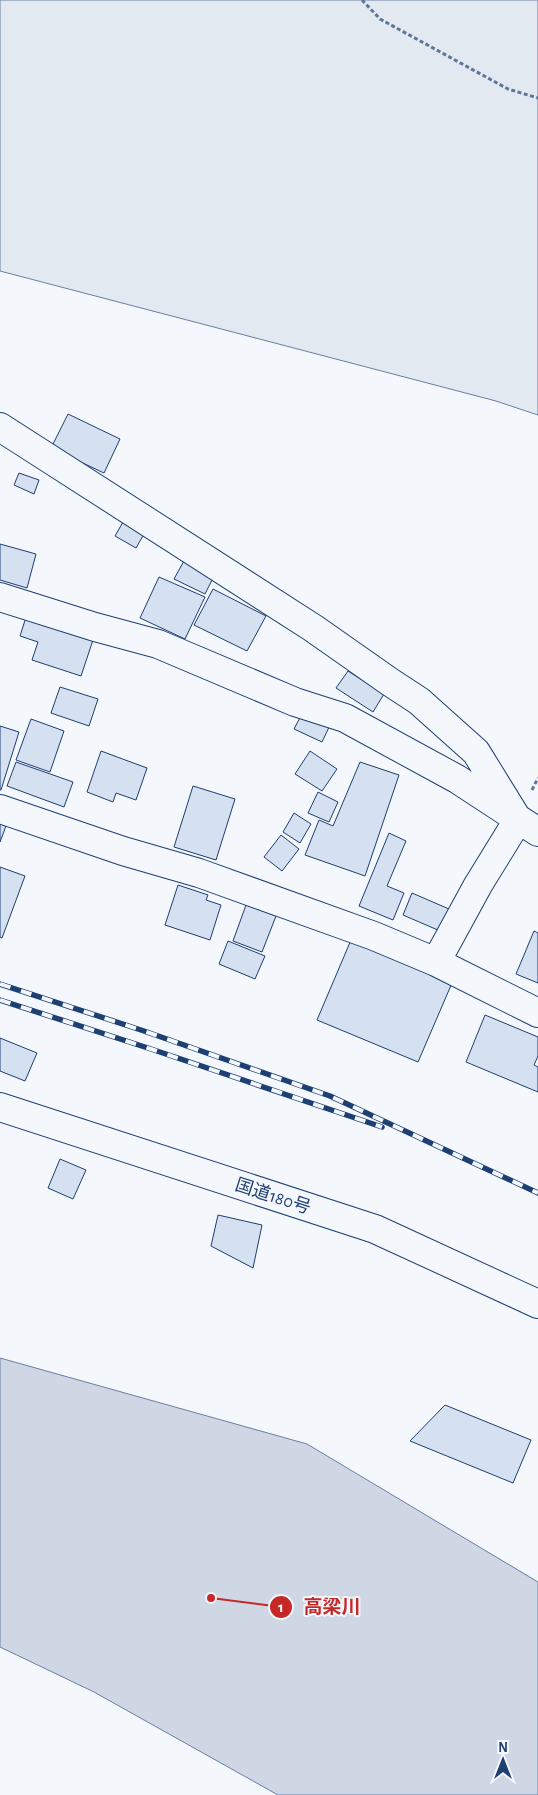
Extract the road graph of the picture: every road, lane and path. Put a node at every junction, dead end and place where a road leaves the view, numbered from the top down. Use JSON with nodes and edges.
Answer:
{"nodes":[{"id":1,"x":362,"y":0,"type":"edge"},
{"id":2,"x":538,"y":98,"type":"edge"},
{"id":3,"x":0,"y":427,"type":"edge"},
{"id":4,"x":0,"y":597,"type":"edge"},
{"id":5,"x":0,"y":809,"type":"edge"},
{"id":6,"x":528,"y":826,"type":"edge"},
{"id":7,"x":436,"y":962,"type":"junction"},
{"id":8,"x":538,"y":1012,"type":"edge"},
{"id":9,"x":0,"y":1107,"type":"edge"},
{"id":10,"x":538,"y":1304,"type":"edge"}],
"edges":[{"from":1,"to":2,"type":"path"},
{"from":3,"to":6,"type":"main road"},
{"from":4,"to":6,"type":"main road"},
{"from":5,"to":7,"type":"main road"},
{"from":6,"to":7,"type":"main road"},
{"from":7,"to":8,"type":"main road"},
{"from":9,"to":10,"type":"main road","name":"国道180号"}]}
